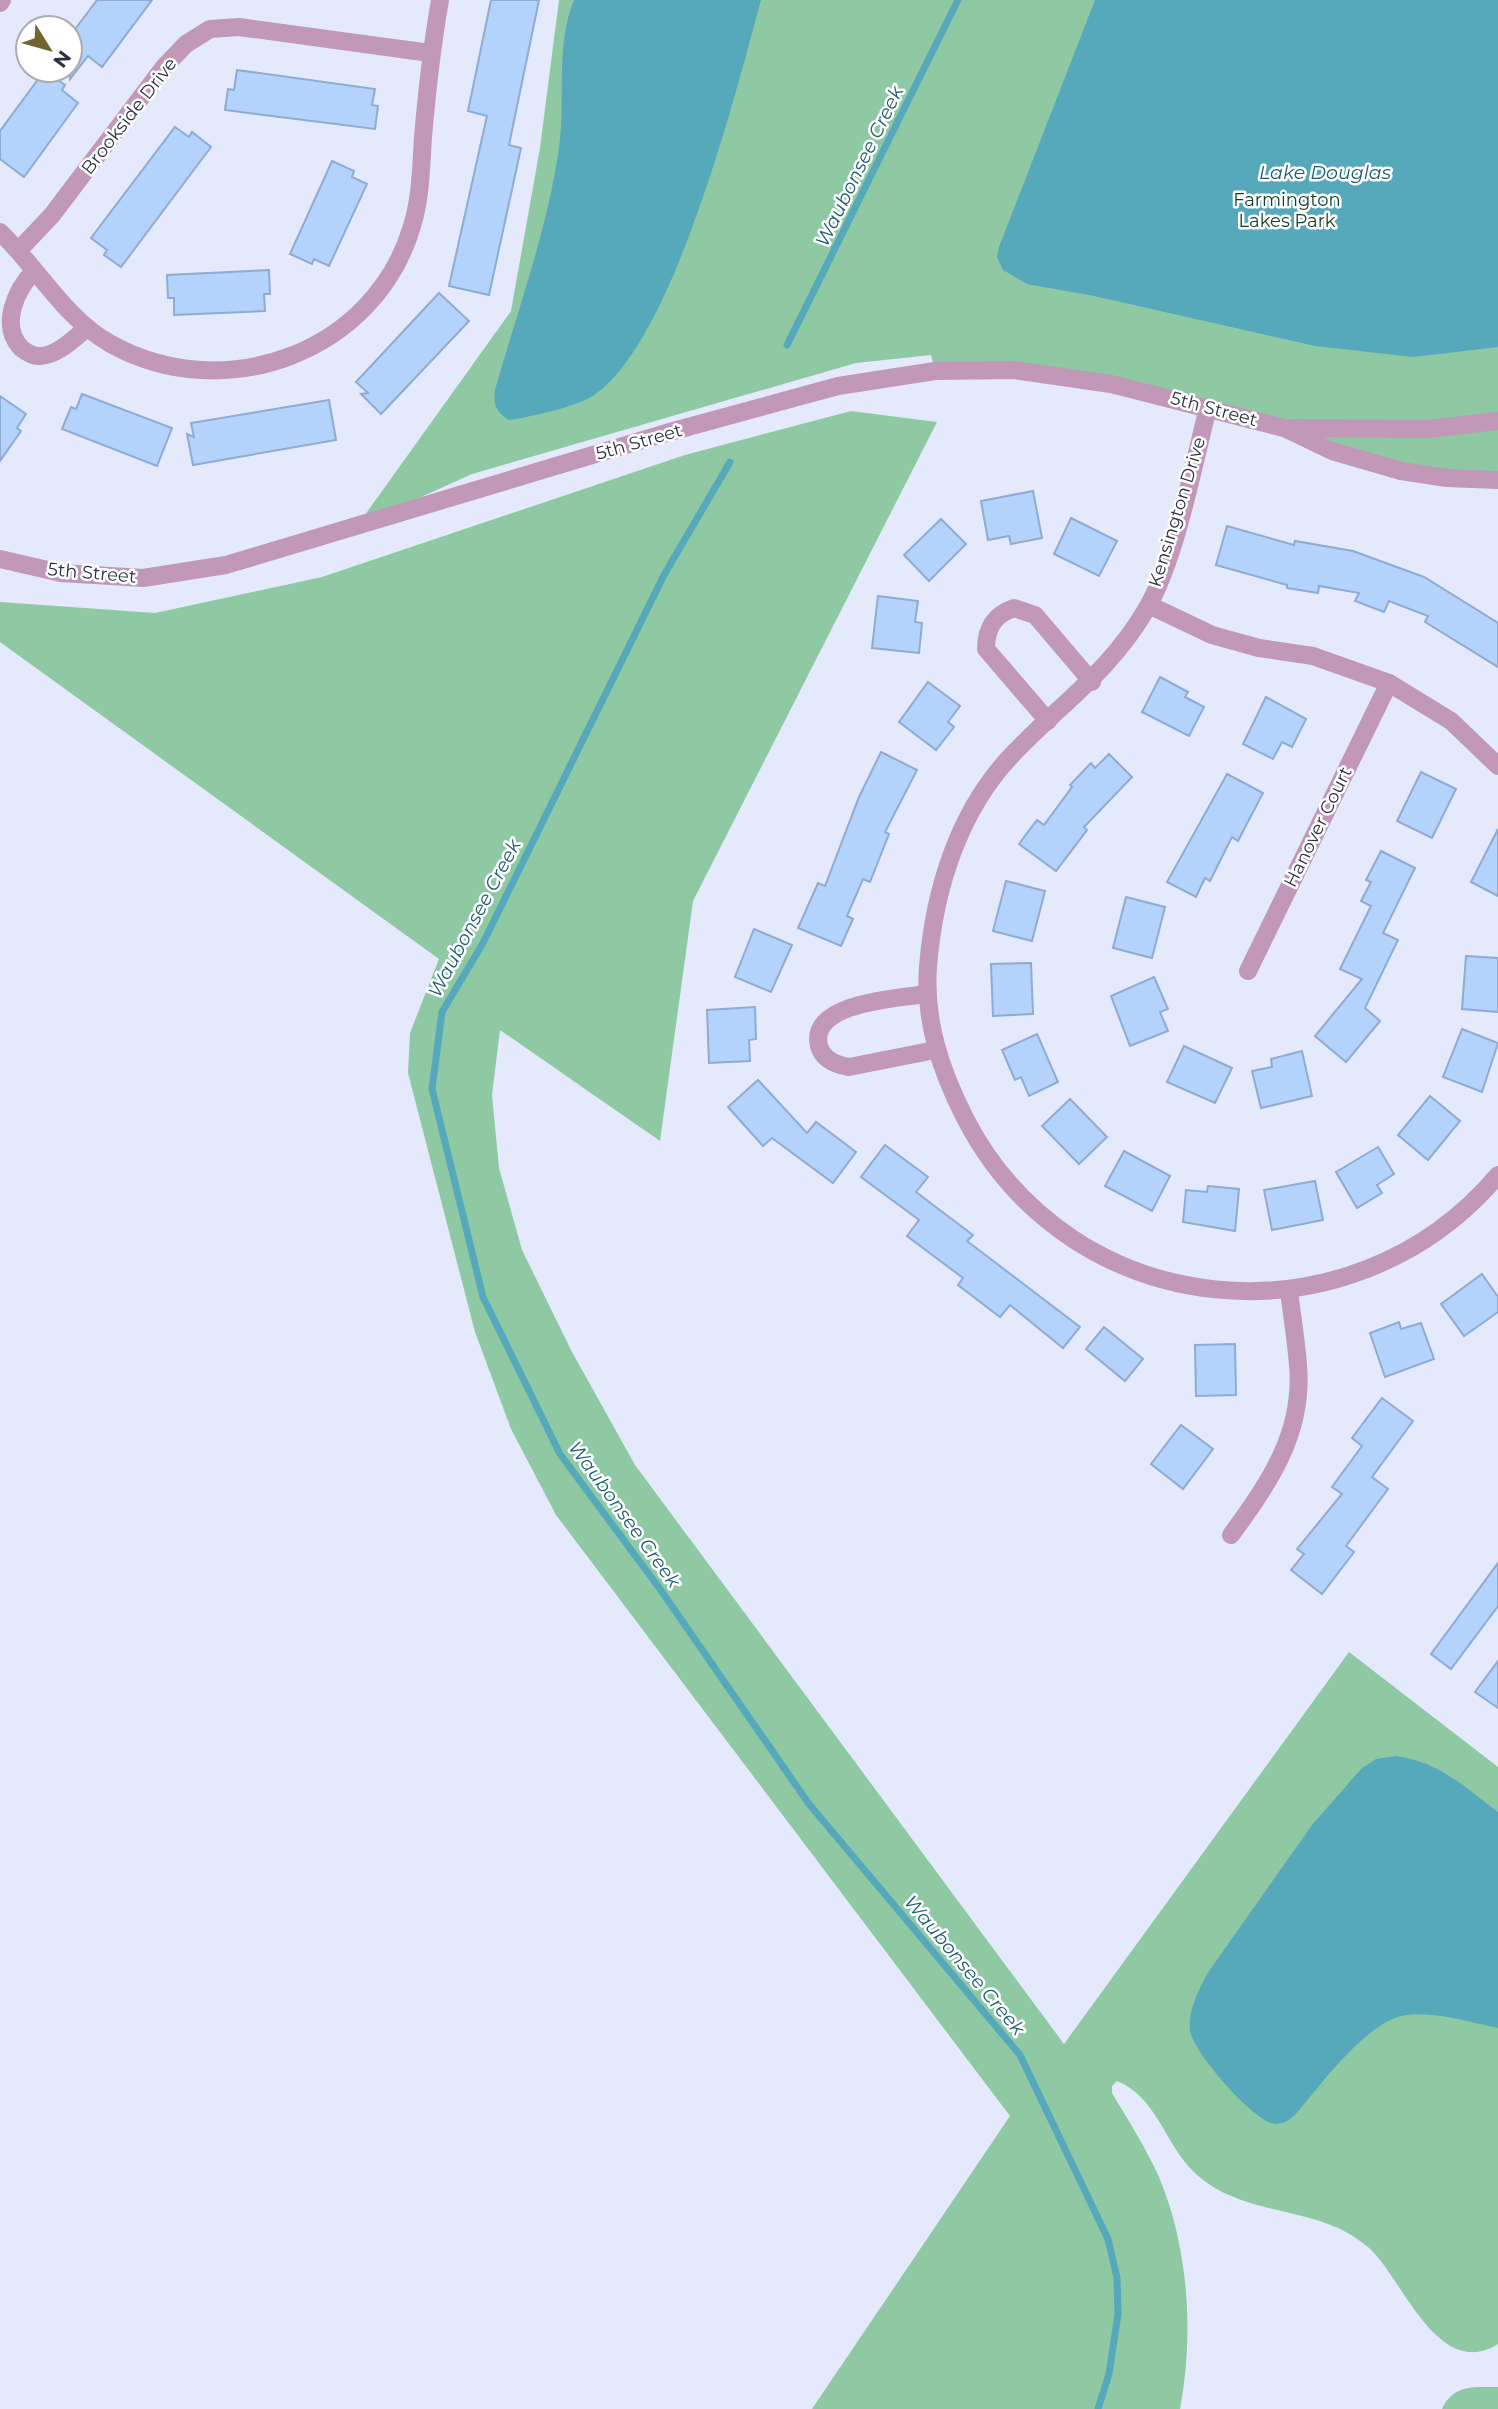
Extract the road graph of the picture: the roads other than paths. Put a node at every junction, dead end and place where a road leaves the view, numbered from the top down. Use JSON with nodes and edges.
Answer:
{"nodes":[{"id":1,"x":440,"y":0,"type":"edge"},
{"id":2,"x":430,"y":53,"type":"junction"},
{"id":3,"x":0,"y":232,"type":"edge"},
{"id":4,"x":19,"y":250,"type":"junction"},
{"id":5,"x":34,"y":271,"type":"junction"},
{"id":6,"x":87,"y":328,"type":"junction"},
{"id":7,"x":1208,"y":408,"type":"junction"},
{"id":8,"x":1498,"y":421,"type":"edge"},
{"id":9,"x":1284,"y":428,"type":"junction"},
{"id":10,"x":1498,"y":480,"type":"edge"},
{"id":11,"x":0,"y":559,"type":"edge"},
{"id":12,"x":1149,"y":605,"type":"junction"},
{"id":13,"x":1092,"y":682,"type":"junction"},
{"id":14,"x":1389,"y":683,"type":"junction"},
{"id":15,"x":1048,"y":721,"type":"junction"},
{"id":16,"x":1498,"y":766,"type":"edge"},
{"id":17,"x":1248,"y":971,"type":"dead end"},
{"id":18,"x":928,"y":994,"type":"junction"},
{"id":19,"x":935,"y":1050,"type":"junction"},
{"id":20,"x":1498,"y":1175,"type":"edge"},
{"id":21,"x":1289,"y":1291,"type":"junction"},
{"id":22,"x":1231,"y":1535,"type":"dead end"}],
"edges":[{"from":1,"to":2,"type":"street"},
{"from":2,"to":4,"type":"street","name":"Brookside Drive"},
{"from":2,"to":6,"type":"street"},
{"from":3,"to":4,"type":"street"},
{"from":4,"to":5,"type":"street"},
{"from":5,"to":6,"type":"street"},
{"from":5,"to":6,"type":"street"},
{"from":7,"to":9,"type":"street","name":"5th Street"},
{"from":7,"to":11,"type":"street","name":"5th Street"},
{"from":7,"to":12,"type":"street","name":"Kensington Drive"},
{"from":8,"to":9,"type":"street","name":"5th Street"},
{"from":9,"to":10,"type":"street","name":"5th Street"},
{"from":12,"to":13,"type":"street","name":"Kensington Drive"},
{"from":12,"to":14,"type":"street"},
{"from":13,"to":15,"type":"street","name":"Kensington Drive"},
{"from":13,"to":15,"type":"street"},
{"from":14,"to":16,"type":"street"},
{"from":14,"to":17,"type":"street","name":"Hanover Court"},
{"from":15,"to":18,"type":"street","name":"Kensington Drive"},
{"from":18,"to":19,"type":"street","name":"Kensington Drive"},
{"from":18,"to":19,"type":"street"},
{"from":19,"to":21,"type":"street","name":"Kensington Drive"},
{"from":20,"to":21,"type":"street","name":"Kensington Drive"},
{"from":21,"to":22,"type":"street"}]}
